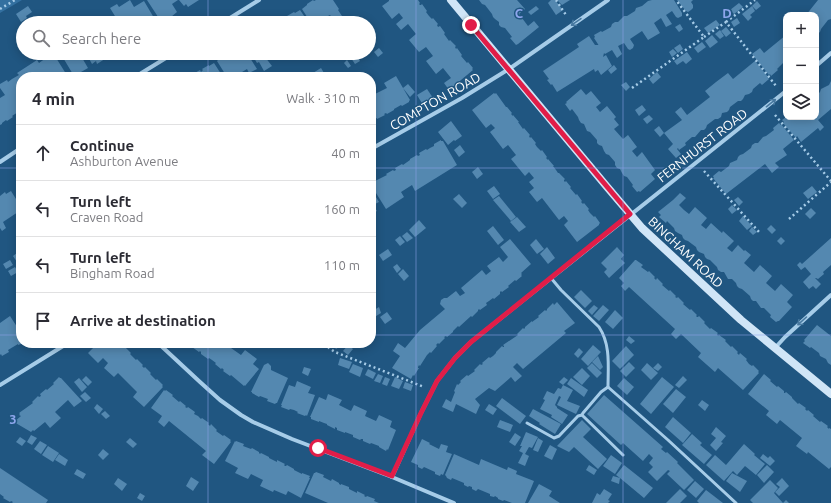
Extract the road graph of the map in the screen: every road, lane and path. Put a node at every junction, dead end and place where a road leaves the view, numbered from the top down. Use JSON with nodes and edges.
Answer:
{"nodes":[{"id":1,"x":15,"y":0,"type":"edge"},
{"id":2,"x":259,"y":0,"type":"edge"},
{"id":3,"x":451,"y":0,"type":"edge"},
{"id":4,"x":556,"y":0,"type":"edge"},
{"id":5,"x":608,"y":0,"type":"edge"},
{"id":6,"x":676,"y":0,"type":"edge"},
{"id":7,"x":755,"y":0,"type":"edge"},
{"id":8,"x":0,"y":9,"type":"edge"},
{"id":9,"x":566,"y":15,"type":"dead end"},
{"id":10,"x":233,"y":16,"type":"edge"},
{"id":11,"x":726,"y":22,"type":"junction"},
{"id":12,"x":704,"y":37,"type":"junction"},
{"id":13,"x":831,"y":53,"type":"edge"},
{"id":14,"x":163,"y":60,"type":"edge"},
{"id":15,"x":819,"y":63,"type":"edge"},
{"id":16,"x":509,"y":69,"type":"junction"},
{"id":17,"x":143,"y":72,"type":"edge"},
{"id":18,"x":776,"y":86,"type":"dead end"},
{"id":19,"x":632,"y":88,"type":"dead end"},
{"id":20,"x":783,"y":93,"type":"edge"},
{"id":21,"x":774,"y":115,"type":"dead end"},
{"id":22,"x":376,"y":146,"type":"edge"},
{"id":23,"x":16,"y":151,"type":"edge"},
{"id":24,"x":0,"y":162,"type":"edge"},
{"id":25,"x":704,"y":171,"type":"dead end"},
{"id":26,"x":831,"y":182,"type":"edge"},
{"id":27,"x":630,"y":214,"type":"junction"},
{"id":28,"x":789,"y":219,"type":"dead end"},
{"id":29,"x":759,"y":232,"type":"dead end"},
{"id":30,"x":551,"y":278,"type":"junction"},
{"id":31,"x":831,"y":295,"type":"edge"},
{"id":32,"x":60,"y":348,"type":"edge"},
{"id":33,"x":163,"y":348,"type":"edge"},
{"id":34,"x":329,"y":348,"type":"edge"},
{"id":35,"x":775,"y":348,"type":"junction"},
{"id":36,"x":0,"y":385,"type":"edge"},
{"id":37,"x":608,"y":387,"type":"junction"},
{"id":38,"x":432,"y":391,"type":"junction"},
{"id":39,"x":831,"y":394,"type":"edge"},
{"id":40,"x":582,"y":415,"type":"junction"},
{"id":41,"x":527,"y":423,"type":"dead end"},
{"id":42,"x":623,"y":455,"type":"dead end"},
{"id":43,"x":392,"y":476,"type":"junction"},
{"id":44,"x":454,"y":503,"type":"edge"},
{"id":45,"x":736,"y":503,"type":"edge"}],
"edges":[{"from":1,"to":8,"type":"path"},
{"from":2,"to":10,"type":"street"},
{"from":3,"to":16,"type":"street","name":"BINGHAM ROAD"},
{"from":4,"to":9,"type":"path"},
{"from":5,"to":16,"type":"street","name":"COMPTON ROAD","one_way":true},
{"from":6,"to":12,"type":"path"},
{"from":7,"to":11,"type":"path"},
{"from":11,"to":12,"type":"path"},
{"from":11,"to":18,"type":"path"},
{"from":12,"to":19,"type":"path"},
{"from":13,"to":15,"type":"street"},
{"from":14,"to":17,"type":"street"},
{"from":16,"to":22,"type":"street","name":"COMPTON ROAD"},
{"from":16,"to":27,"type":"street","name":"BINGHAM ROAD"},
{"from":27,"to":20,"type":"street","name":"FERNHURST ROAD","one_way":true},
{"from":21,"to":26,"type":"path"},
{"from":23,"to":24,"type":"street"},
{"from":25,"to":29,"type":"path"},
{"from":26,"to":28,"type":"path"},
{"from":27,"to":30,"type":"street","name":"FERNHURST ROAD"},
{"from":27,"to":35,"type":"street","name":"BINGHAM ROAD"},
{"from":30,"to":37,"type":"lane"},
{"from":30,"to":38,"type":"street","name":"FERNHURST ROAD"},
{"from":31,"to":35,"type":"street","one_way":true},
{"from":32,"to":36,"type":"street"},
{"from":33,"to":43,"type":"street"},
{"from":34,"to":38,"type":"path"},
{"from":35,"to":39,"type":"street","name":"BINGHAM ROAD"},
{"from":37,"to":40,"type":"lane"},
{"from":37,"to":45,"type":"lane"},
{"from":38,"to":43,"type":"street","name":"FERNHURST ROAD"},
{"from":40,"to":41,"type":"lane"},
{"from":40,"to":42,"type":"lane"},
{"from":43,"to":44,"type":"street"}]}
